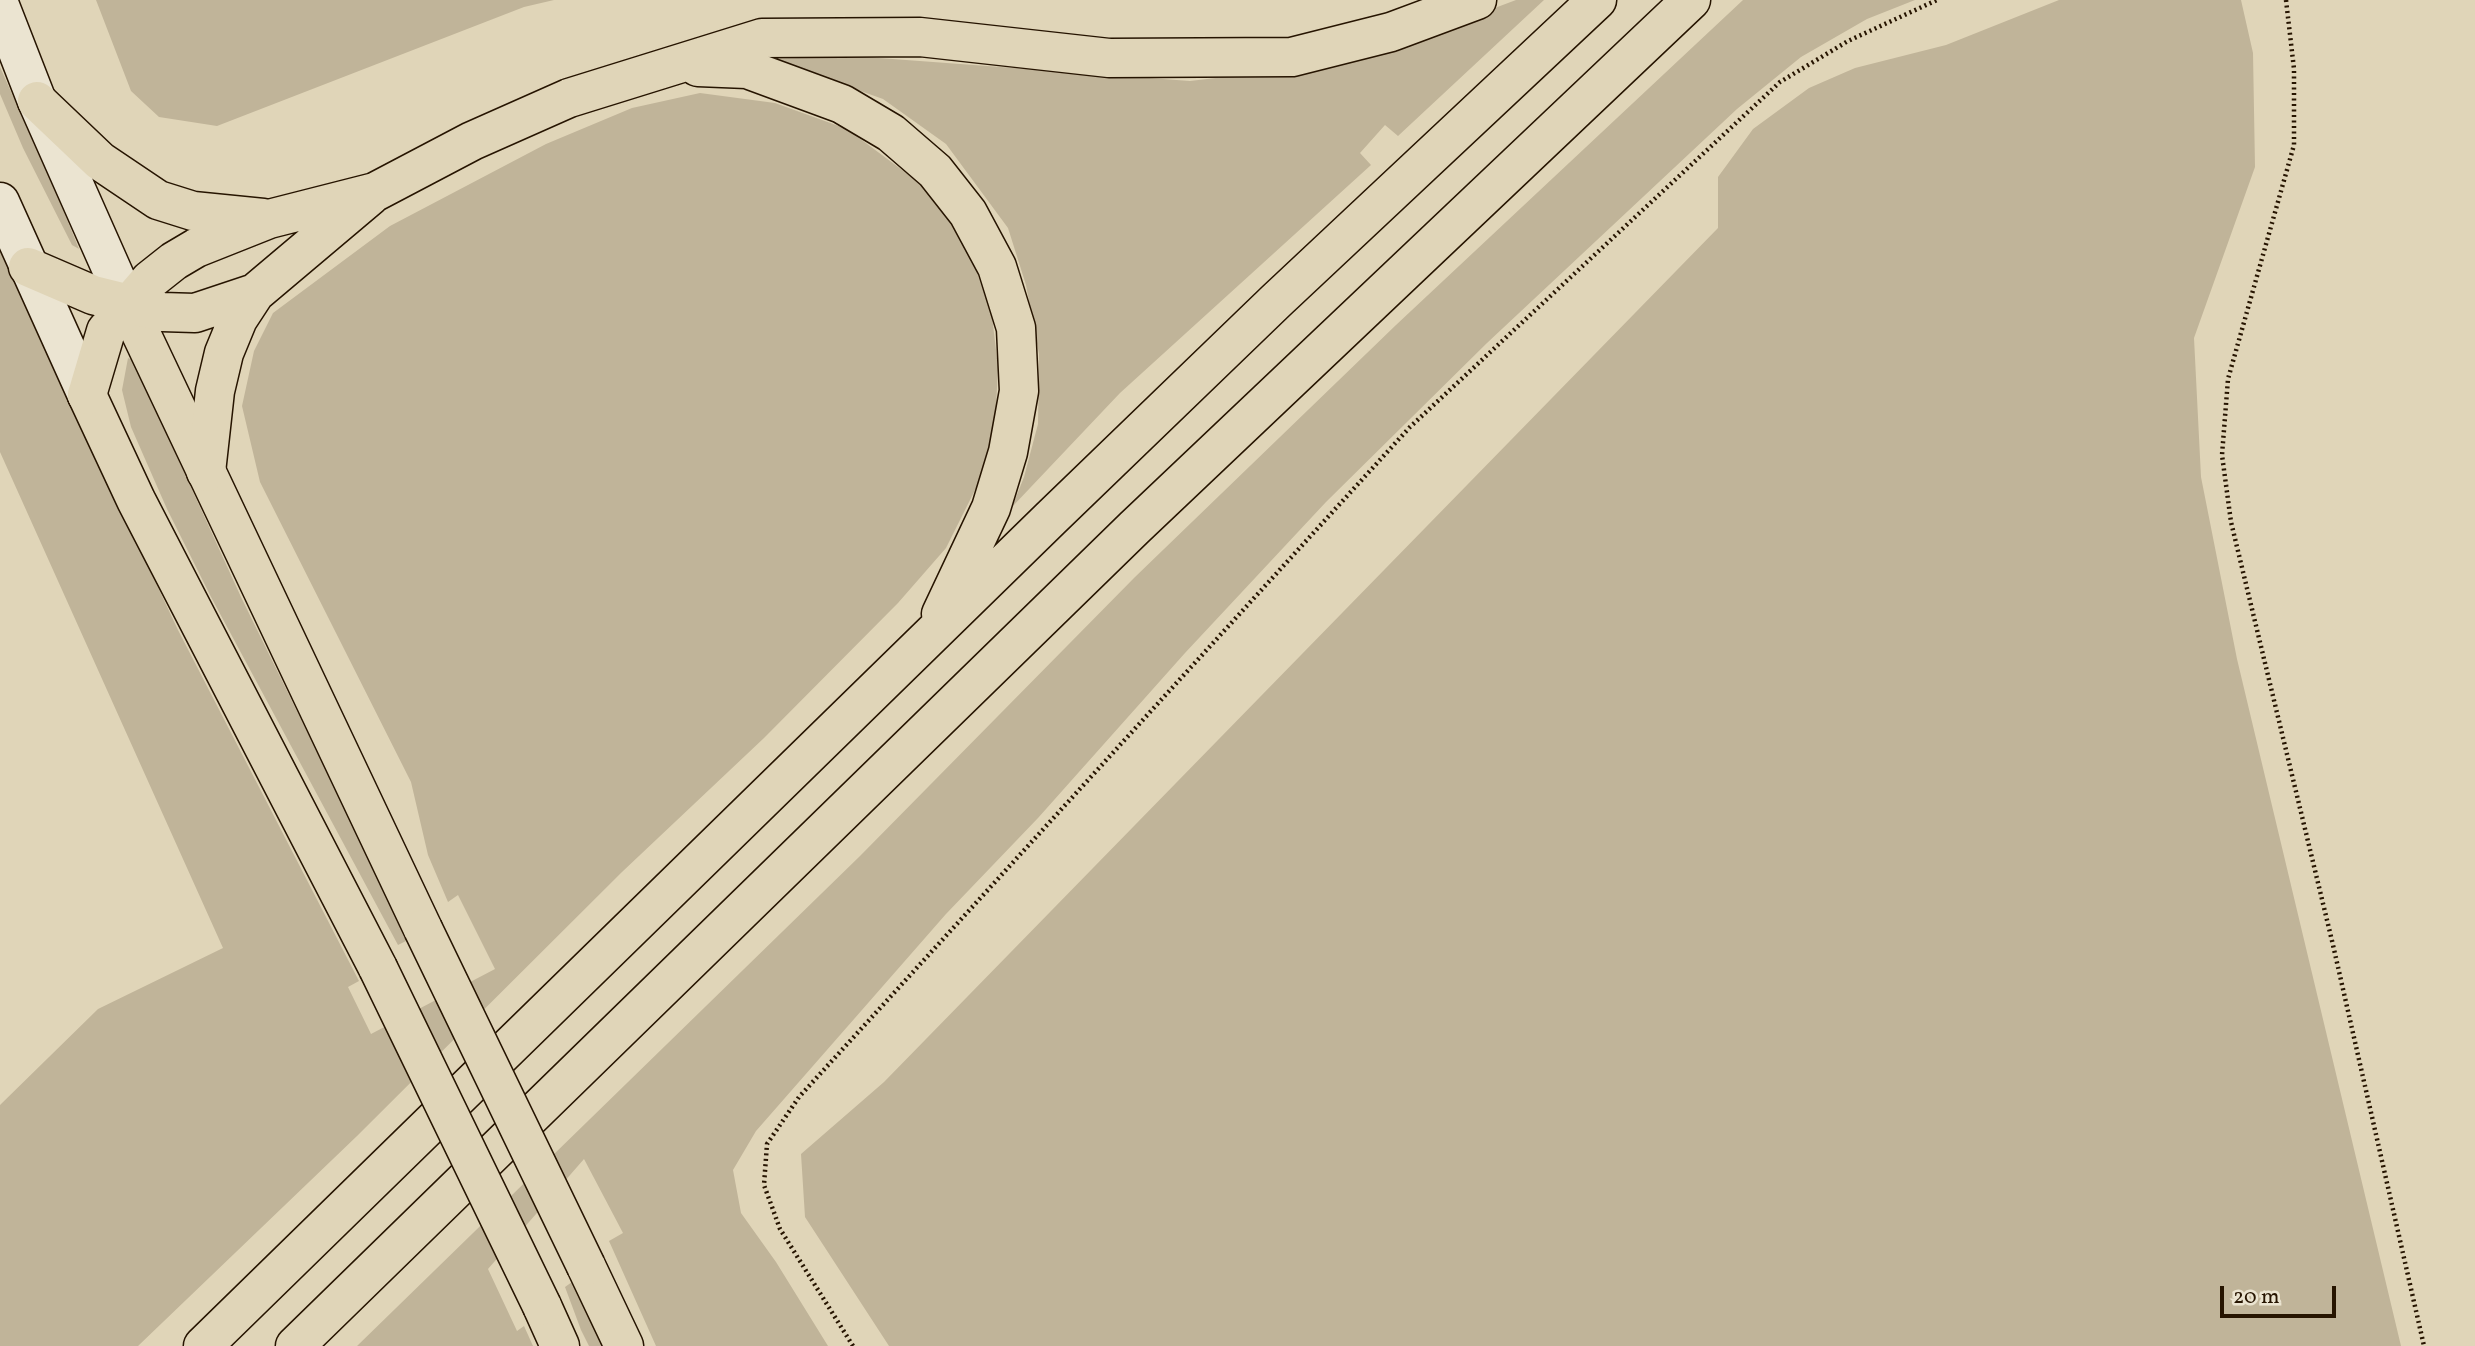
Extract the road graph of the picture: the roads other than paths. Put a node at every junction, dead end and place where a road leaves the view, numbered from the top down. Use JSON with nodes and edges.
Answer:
{"nodes":[{"id":1,"x":1477,"y":0,"type":"edge"},
{"id":2,"x":1597,"y":0,"type":"edge"},
{"id":3,"x":1690,"y":0,"type":"edge"},
{"id":4,"x":0,"y":5,"type":"edge"},
{"id":5,"x":668,"y":66,"type":"junction"},
{"id":6,"x":37,"y":101,"type":"junction"},
{"id":7,"x":374,"y":192,"type":"junction"},
{"id":8,"x":0,"y":202,"type":"edge"},
{"id":9,"x":269,"y":219,"type":"junction"},
{"id":10,"x":28,"y":267,"type":"junction"},
{"id":11,"x":255,"y":293,"type":"junction"},
{"id":12,"x":127,"y":304,"type":"junction"},
{"id":13,"x":87,"y":395,"type":"junction"},
{"id":14,"x":206,"y":472,"type":"junction"},
{"id":15,"x":931,"y":636,"type":"junction"},
{"id":16,"x":203,"y":1346,"type":"edge"},
{"id":17,"x":295,"y":1346,"type":"edge"},
{"id":18,"x":560,"y":1346,"type":"edge"},
{"id":19,"x":624,"y":1346,"type":"edge"}],
"edges":[{"from":1,"to":5,"type":"main road"},
{"from":2,"to":15,"type":"main road"},
{"from":3,"to":17,"type":"main road"},
{"from":4,"to":6,"type":"main road"},
{"from":5,"to":7,"type":"main road"},
{"from":5,"to":15,"type":"main road"},
{"from":6,"to":9,"type":"main road"},
{"from":6,"to":12,"type":"main road"},
{"from":7,"to":9,"type":"main road"},
{"from":7,"to":11,"type":"main road"},
{"from":8,"to":10,"type":"main road"},
{"from":9,"to":12,"type":"main road"},
{"from":10,"to":12,"type":"main road"},
{"from":10,"to":13,"type":"main road"},
{"from":11,"to":12,"type":"main road"},
{"from":11,"to":14,"type":"main road"},
{"from":12,"to":13,"type":"main road"},
{"from":12,"to":14,"type":"main road"},
{"from":13,"to":18,"type":"main road","bridge":true},
{"from":14,"to":19,"type":"main road","bridge":true},
{"from":15,"to":16,"type":"main road"}]}
